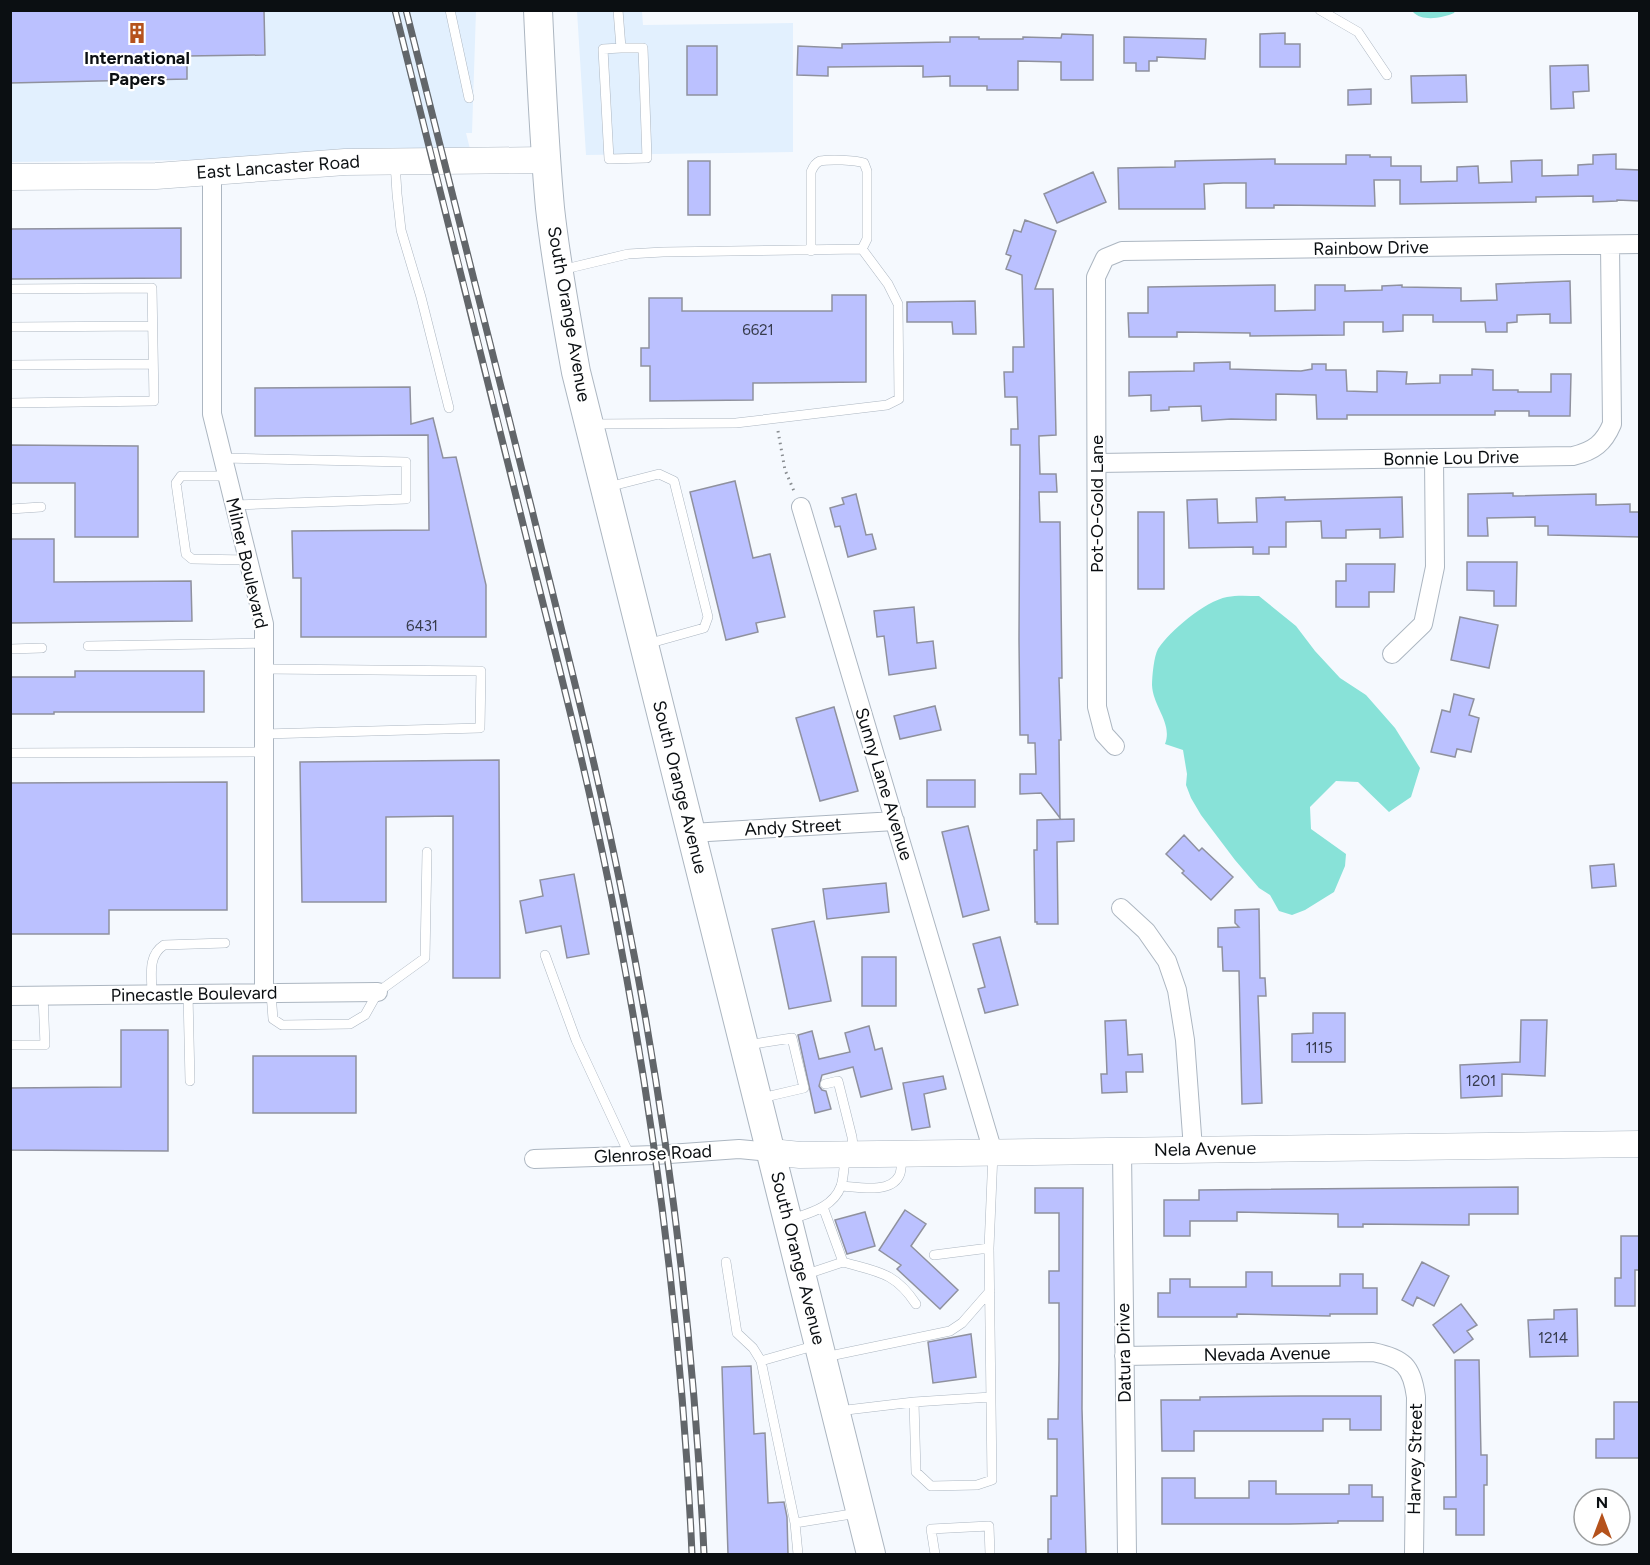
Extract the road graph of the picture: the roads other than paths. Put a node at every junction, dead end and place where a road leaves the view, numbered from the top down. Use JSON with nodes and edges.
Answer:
{"nodes":[{"id":1,"x":450,"y":10,"type":"edge"},
{"id":2,"x":538,"y":10,"type":"edge"},
{"id":3,"x":618,"y":10,"type":"edge"},
{"id":4,"x":1320,"y":10,"type":"edge"},
{"id":5,"x":621,"y":48,"type":"junction"},
{"id":6,"x":1387,"y":75,"type":"dead end"},
{"id":7,"x":469,"y":98,"type":"dead end"},
{"id":8,"x":546,"y":160,"type":"junction"},
{"id":9,"x":395,"y":161,"type":"junction"},
{"id":10,"x":212,"y":171,"type":"junction"},
{"id":11,"x":10,"y":177,"type":"edge"},
{"id":12,"x":1610,"y":244,"type":"junction"},
{"id":13,"x":1640,"y":244,"type":"edge"},
{"id":14,"x":862,"y":249,"type":"junction"},
{"id":15,"x":811,"y":251,"type":"junction"},
{"id":16,"x":1105,"y":258,"type":"joint"},
{"id":17,"x":558,"y":271,"type":"junction"},
{"id":18,"x":10,"y":289,"type":"edge"},
{"id":19,"x":152,"y":326,"type":"junction"},
{"id":20,"x":10,"y":327,"type":"edge"},
{"id":21,"x":153,"y":364,"type":"junction"},
{"id":22,"x":10,"y":365,"type":"edge"},
{"id":23,"x":10,"y":403,"type":"edge"},
{"id":24,"x":449,"y":408,"type":"dead end"},
{"id":25,"x":590,"y":424,"type":"junction"},
{"id":26,"x":1434,"y":458,"type":"junction"},
{"id":27,"x":1097,"y":463,"type":"junction"},
{"id":28,"x":225,"y":467,"type":"junction"},
{"id":29,"x":605,"y":488,"type":"junction"},
{"id":30,"x":235,"y":506,"type":"junction"},
{"id":31,"x":41,"y":507,"type":"dead end"},
{"id":32,"x":801,"y":507,"type":"road end"},
{"id":33,"x":10,"y":509,"type":"edge"},
{"id":34,"x":249,"y":560,"type":"junction"},
{"id":35,"x":264,"y":643,"type":"junction"},
{"id":36,"x":644,"y":645,"type":"junction"},
{"id":37,"x":88,"y":646,"type":"dead end"},
{"id":38,"x":42,"y":648,"type":"dead end"},
{"id":39,"x":10,"y":649,"type":"edge"},
{"id":40,"x":1392,"y":654,"type":"dead end"},
{"id":41,"x":264,"y":669,"type":"junction"},
{"id":42,"x":264,"y":743,"type":"junction"},
{"id":43,"x":1115,"y":746,"type":"dead end"},
{"id":44,"x":10,"y":753,"type":"edge"},
{"id":45,"x":895,"y":821,"type":"junction"},
{"id":46,"x":691,"y":833,"type":"junction"},
{"id":47,"x":427,"y":852,"type":"dead end"},
{"id":48,"x":1121,"y":908,"type":"dead end"},
{"id":49,"x":225,"y":944,"type":"dead end"},
{"id":50,"x":545,"y":955,"type":"dead end"},
{"id":51,"x":378,"y":992,"type":"junction"},
{"id":52,"x":268,"y":993,"type":"junction"},
{"id":53,"x":152,"y":994,"type":"junction"},
{"id":54,"x":188,"y":994,"type":"junction"},
{"id":55,"x":43,"y":995,"type":"junction"},
{"id":56,"x":10,"y":996,"type":"edge"},
{"id":57,"x":10,"y":1046,"type":"edge"},
{"id":58,"x":744,"y":1046,"type":"junction"},
{"id":59,"x":189,"y":1081,"type":"dead end"},
{"id":60,"x":825,"y":1084,"type":"dead end"},
{"id":61,"x":758,"y":1099,"type":"junction"},
{"id":62,"x":1640,"y":1144,"type":"edge"},
{"id":63,"x":1193,"y":1149,"type":"junction"},
{"id":64,"x":1122,"y":1151,"type":"junction"},
{"id":65,"x":771,"y":1152,"type":"junction"},
{"id":66,"x":993,"y":1152,"type":"junction"},
{"id":67,"x":902,"y":1153,"type":"junction"},
{"id":68,"x":850,"y":1154,"type":"junction"},
{"id":69,"x":630,"y":1156,"type":"junction"},
{"id":70,"x":534,"y":1159,"type":"dead end"},
{"id":71,"x":841,"y":1186,"type":"junction"},
{"id":72,"x":823,"y":1207,"type":"junction"},
{"id":73,"x":788,"y":1220,"type":"junction"},
{"id":74,"x":989,"y":1248,"type":"junction"},
{"id":75,"x":934,"y":1255,"type":"dead end"},
{"id":76,"x":726,"y":1262,"type":"dead end"},
{"id":77,"x":843,"y":1262,"type":"junction"},
{"id":78,"x":802,"y":1276,"type":"junction"},
{"id":79,"x":990,"y":1291,"type":"junction"},
{"id":80,"x":916,"y":1304,"type":"dead end"},
{"id":81,"x":821,"y":1351,"type":"junction"},
{"id":82,"x":1124,"y":1356,"type":"junction"},
{"id":83,"x":761,"y":1361,"type":"junction"},
{"id":84,"x":1406,"y":1367,"type":"joint"},
{"id":85,"x":991,"y":1397,"type":"junction"},
{"id":86,"x":914,"y":1402,"type":"junction"},
{"id":87,"x":836,"y":1411,"type":"junction"},
{"id":88,"x":861,"y":1513,"type":"junction"},
{"id":89,"x":795,"y":1523,"type":"junction"},
{"id":90,"x":798,"y":1554,"type":"edge"},
{"id":91,"x":872,"y":1554,"type":"edge"},
{"id":92,"x":935,"y":1554,"type":"edge"},
{"id":93,"x":990,"y":1554,"type":"edge"},
{"id":94,"x":1126,"y":1554,"type":"edge"},
{"id":95,"x":1414,"y":1554,"type":"edge"}],
"edges":[{"from":1,"to":7,"type":"lane"},
{"from":2,"to":8,"type":"main road","name":"South Orange Avenue"},
{"from":3,"to":5,"type":"lane"},
{"from":4,"to":6,"type":"lane"},
{"from":5,"to":5,"type":"lane"},
{"from":8,"to":9,"type":"street","name":"East Lancaster Road"},
{"from":8,"to":17,"type":"main road","name":"South Orange Avenue"},
{"from":9,"to":10,"type":"street","name":"East Lancaster Road"},
{"from":9,"to":24,"type":"lane"},
{"from":10,"to":11,"type":"street","name":"East Lancaster Road"},
{"from":10,"to":28,"type":"street","name":"Milner Boulevard"},
{"from":12,"to":13,"type":"street","name":"Rainbow Drive"},
{"from":12,"to":16,"type":"street","name":"Rainbow Drive"},
{"from":12,"to":26,"type":"street","name":"Bonnie Lou Drive"},
{"from":14,"to":15,"type":"lane"},
{"from":14,"to":15,"type":"lane"},
{"from":14,"to":25,"type":"lane"},
{"from":15,"to":17,"type":"lane"},
{"from":16,"to":27,"type":"street","name":"Pot-O-Gold Lane"},
{"from":17,"to":25,"type":"main road","name":"South Orange Avenue"},
{"from":18,"to":19,"type":"lane"},
{"from":19,"to":20,"type":"lane"},
{"from":19,"to":21,"type":"lane"},
{"from":21,"to":22,"type":"lane"},
{"from":21,"to":23,"type":"lane"},
{"from":25,"to":29,"type":"main road","name":"South Orange Avenue"},
{"from":26,"to":27,"type":"street","name":"Bonnie Lou Drive"},
{"from":26,"to":40,"type":"street"},
{"from":27,"to":43,"type":"street","name":"Pot-O-Gold Lane"},
{"from":28,"to":30,"type":"street","name":"Milner Boulevard"},
{"from":28,"to":30,"type":"lane"},
{"from":28,"to":34,"type":"lane"},
{"from":29,"to":36,"type":"main road","name":"South Orange Avenue"},
{"from":29,"to":36,"type":"lane"},
{"from":30,"to":34,"type":"street","name":"Milner Boulevard"},
{"from":31,"to":33,"type":"lane"},
{"from":32,"to":45,"type":"street","name":"Sunny Lane Avenue"},
{"from":34,"to":35,"type":"street","name":"Milner Boulevard"},
{"from":35,"to":37,"type":"lane"},
{"from":35,"to":41,"type":"street","name":"Milner Boulevard"},
{"from":36,"to":46,"type":"main road","name":"South Orange Avenue"},
{"from":38,"to":39,"type":"lane"},
{"from":41,"to":42,"type":"street","name":"Milner Boulevard"},
{"from":41,"to":42,"type":"lane"},
{"from":42,"to":44,"type":"lane"},
{"from":42,"to":52,"type":"street","name":"Milner Boulevard"},
{"from":45,"to":46,"type":"street","name":"Andy Street"},
{"from":45,"to":66,"type":"street","name":"Sunny Lane Avenue"},
{"from":46,"to":58,"type":"main road","name":"South Orange Avenue"},
{"from":47,"to":51,"type":"lane"},
{"from":48,"to":63,"type":"street"},
{"from":49,"to":53,"type":"lane"},
{"from":50,"to":69,"type":"lane"},
{"from":51,"to":52,"type":"street","name":"Pinecastle Boulevard"},
{"from":51,"to":52,"type":"lane"},
{"from":52,"to":54,"type":"street","name":"Pinecastle Boulevard"},
{"from":53,"to":54,"type":"street","name":"Pinecastle Boulevard"},
{"from":53,"to":55,"type":"street","name":"Pinecastle Boulevard"},
{"from":54,"to":59,"type":"lane"},
{"from":55,"to":56,"type":"street","name":"Pinecastle Boulevard"},
{"from":55,"to":57,"type":"lane"},
{"from":58,"to":61,"type":"main road","name":"South Orange Avenue"},
{"from":58,"to":61,"type":"lane"},
{"from":60,"to":68,"type":"lane"},
{"from":61,"to":65,"type":"main road","name":"South Orange Avenue"},
{"from":62,"to":63,"type":"street","name":"Nela Avenue"},
{"from":63,"to":64,"type":"street","name":"Nela Avenue"},
{"from":64,"to":66,"type":"street","name":"Nela Avenue"},
{"from":64,"to":82,"type":"street","name":"Datura Drive"},
{"from":65,"to":68,"type":"street","name":"Nela Avenue"},
{"from":65,"to":69,"type":"street","name":"Glenrose Road"},
{"from":65,"to":73,"type":"main road","name":"South Orange Avenue"},
{"from":66,"to":67,"type":"street","name":"Nela Avenue"},
{"from":66,"to":74,"type":"lane"},
{"from":67,"to":68,"type":"street","name":"Nela Avenue"},
{"from":67,"to":71,"type":"lane"},
{"from":68,"to":71,"type":"lane"},
{"from":69,"to":70,"type":"street","name":"Glenrose Road"},
{"from":71,"to":72,"type":"lane"},
{"from":72,"to":73,"type":"lane"},
{"from":72,"to":77,"type":"lane"},
{"from":73,"to":78,"type":"main road","name":"South Orange Avenue"},
{"from":74,"to":75,"type":"lane"},
{"from":74,"to":79,"type":"lane"},
{"from":76,"to":83,"type":"lane"},
{"from":77,"to":78,"type":"lane"},
{"from":77,"to":80,"type":"lane"},
{"from":78,"to":81,"type":"main road","name":"South Orange Avenue"},
{"from":79,"to":81,"type":"lane"},
{"from":79,"to":85,"type":"lane"},
{"from":81,"to":83,"type":"lane"},
{"from":81,"to":87,"type":"main road","name":"South Orange Avenue"},
{"from":82,"to":84,"type":"street","name":"Nevada Avenue"},
{"from":82,"to":94,"type":"street","name":"Datura Drive"},
{"from":83,"to":89,"type":"lane"},
{"from":84,"to":95,"type":"street","name":"Harvey Street"},
{"from":85,"to":86,"type":"lane"},
{"from":85,"to":86,"type":"lane"},
{"from":86,"to":87,"type":"lane"},
{"from":87,"to":88,"type":"main road","name":"South Orange Avenue"},
{"from":88,"to":89,"type":"lane"},
{"from":88,"to":91,"type":"main road","name":"South Orange Avenue"},
{"from":89,"to":90,"type":"lane"},
{"from":92,"to":93,"type":"lane"}]}
